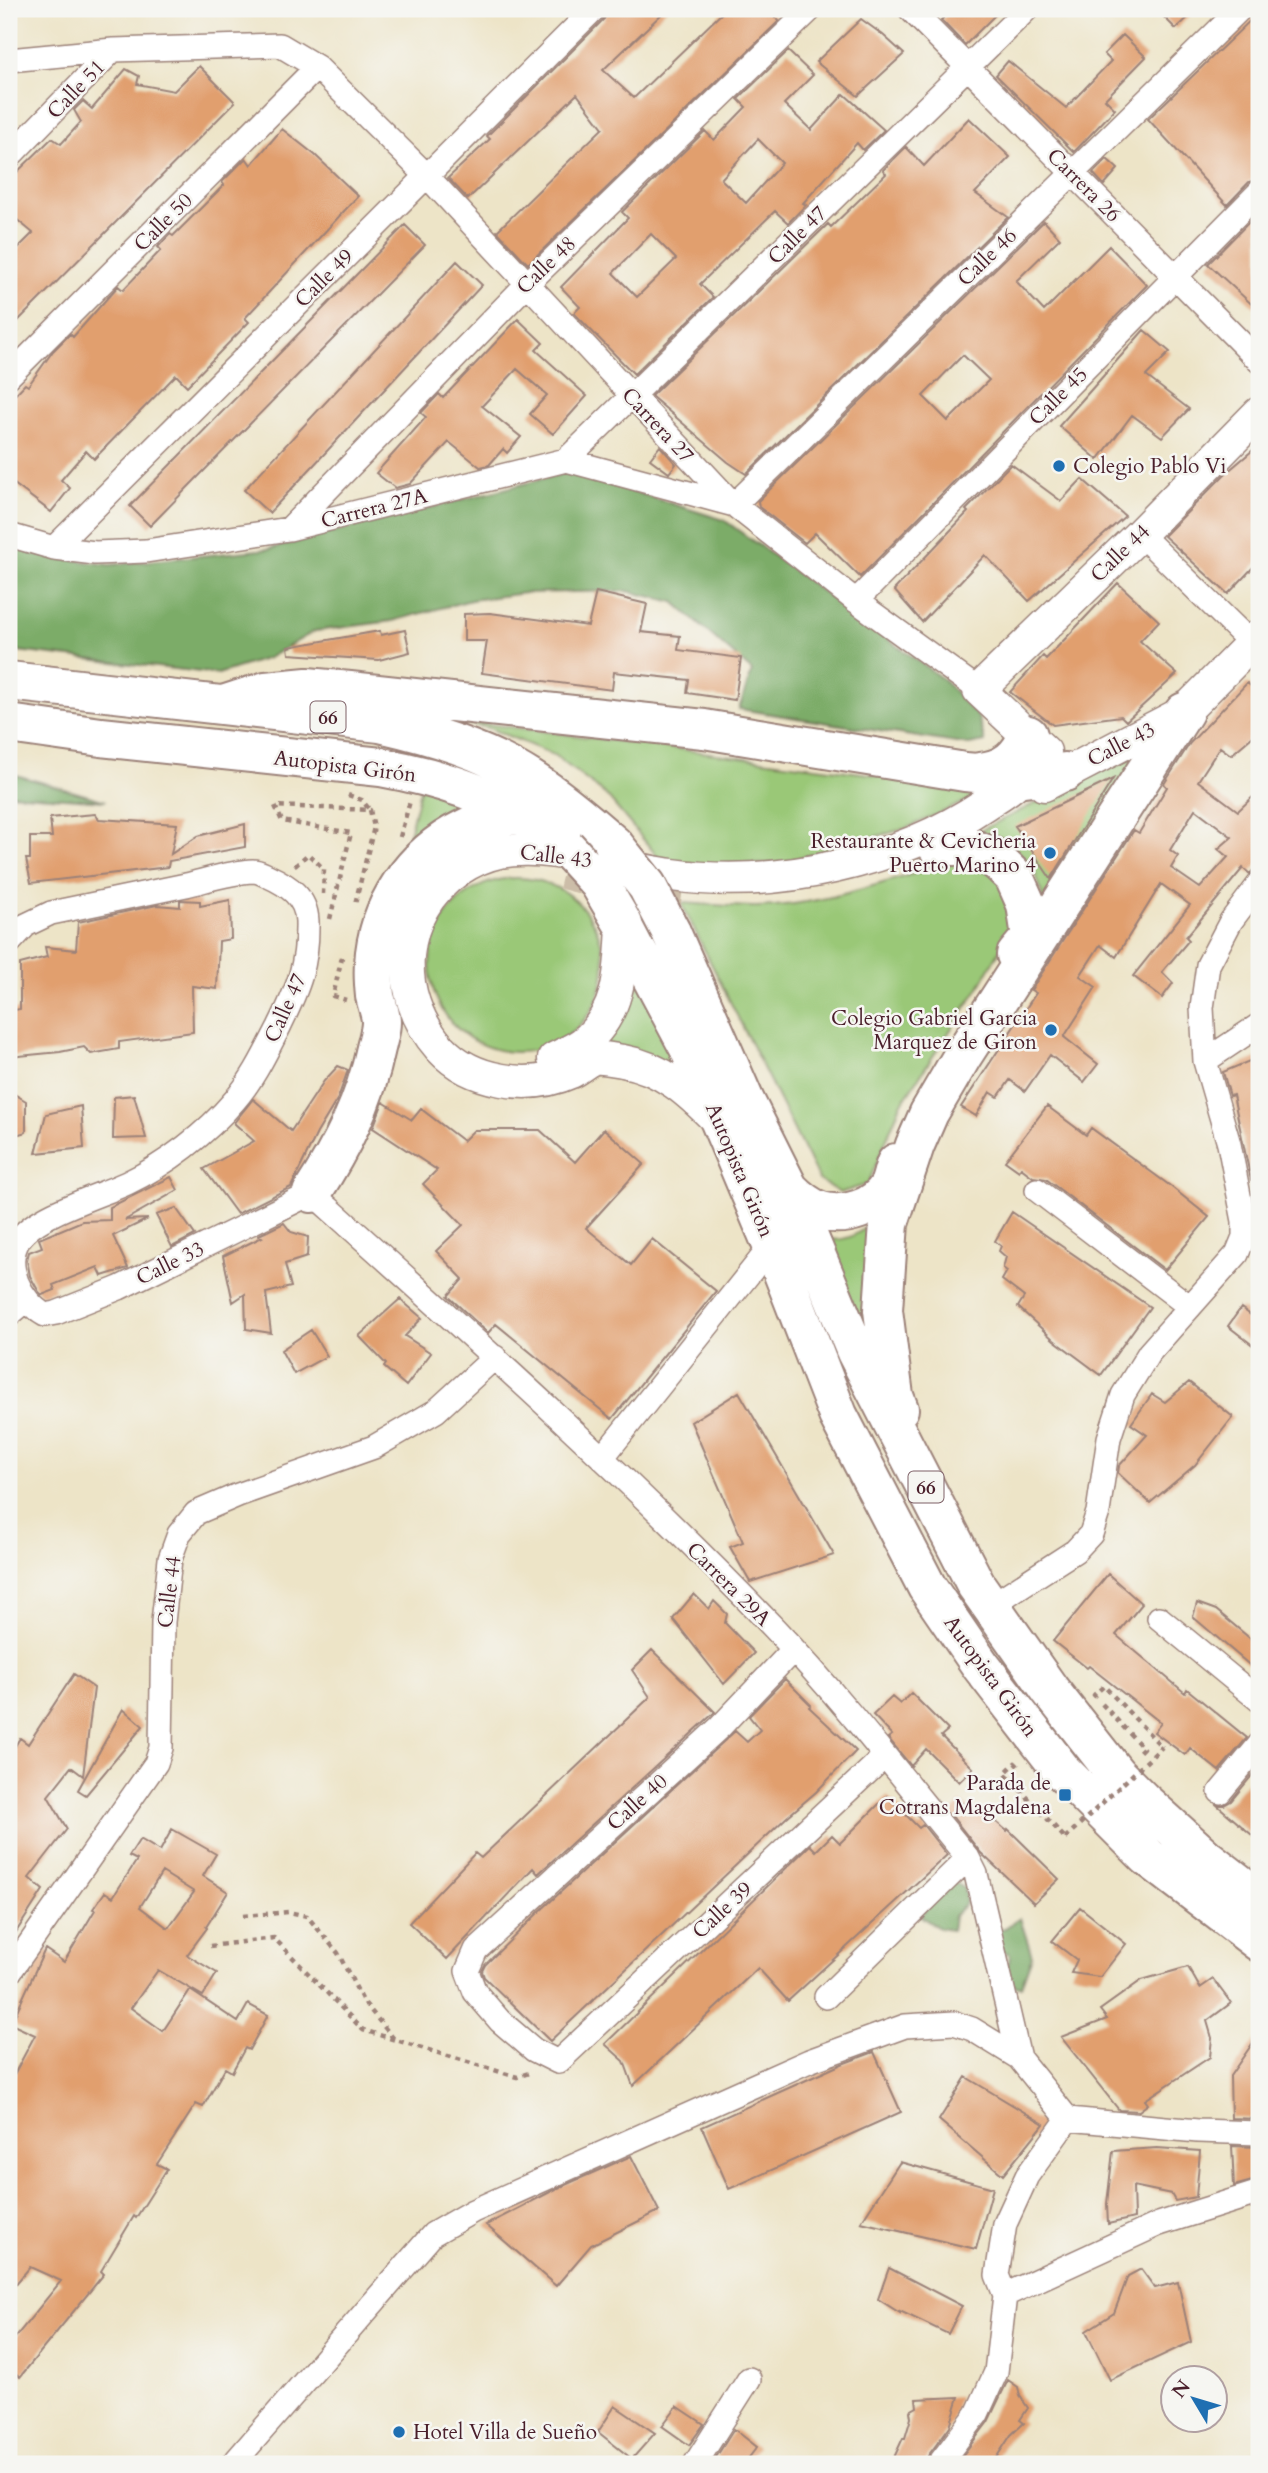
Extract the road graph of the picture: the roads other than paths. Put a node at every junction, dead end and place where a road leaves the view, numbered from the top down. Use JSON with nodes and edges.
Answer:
{"nodes":[{"id":1,"x":594,"y":9,"type":"edge"},
{"id":2,"x":811,"y":9,"type":"edge"},
{"id":3,"x":911,"y":9,"type":"edge"},
{"id":4,"x":1027,"y":9,"type":"edge"},
{"id":5,"x":1240,"y":9,"type":"edge"},
{"id":6,"x":113,"y":50,"type":"junction"},
{"id":7,"x":9,"y":60,"type":"edge"},
{"id":8,"x":317,"y":67,"type":"junction"},
{"id":9,"x":967,"y":68,"type":"junction"},
{"id":10,"x":9,"y":157,"type":"edge"},
{"id":11,"x":1073,"y":173,"type":"junction"},
{"id":12,"x":426,"y":175,"type":"junction"},
{"id":13,"x":1259,"y":192,"type":"edge"},
{"id":14,"x":1175,"y":277,"type":"junction"},
{"id":15,"x":527,"y":284,"type":"junction"},
{"id":16,"x":1259,"y":361,"type":"edge"},
{"id":17,"x":9,"y":376,"type":"edge"},
{"id":18,"x":632,"y":398,"type":"junction"},
{"id":19,"x":1259,"y":413,"type":"edge"},
{"id":20,"x":566,"y":460,"type":"junction"},
{"id":21,"x":734,"y":505,"type":"junction"},
{"id":22,"x":289,"y":529,"type":"junction"},
{"id":23,"x":1140,"y":534,"type":"junction"},
{"id":24,"x":9,"y":535,"type":"edge"},
{"id":25,"x":54,"y":548,"type":"junction"},
{"id":26,"x":856,"y":601,"type":"junction"},
{"id":27,"x":1256,"y":640,"type":"edge"},
{"id":28,"x":9,"y":681,"type":"edge"},
{"id":29,"x":979,"y":690,"type":"junction"},
{"id":30,"x":223,"y":705,"type":"junction"},
{"id":31,"x":1184,"y":712,"type":"junction"},
{"id":32,"x":9,"y":724,"type":"edge"},
{"id":33,"x":1028,"y":735,"type":"junction"},
{"id":34,"x":980,"y":772,"type":"junction"},
{"id":35,"x":1065,"y":772,"type":"junction"},
{"id":36,"x":1024,"y":777,"type":"junction"},
{"id":37,"x":520,"y":814,"type":"junction"},
{"id":38,"x":937,"y":846,"type":"junction"},
{"id":39,"x":564,"y":860,"type":"junction"},
{"id":40,"x":1259,"y":884,"type":"edge"},
{"id":41,"x":682,"y":895,"type":"tunnel mouth"},
{"id":42,"x":624,"y":924,"type":"junction"},
{"id":43,"x":9,"y":943,"type":"edge"},
{"id":44,"x":1259,"y":1025,"type":"edge"},
{"id":45,"x":1205,"y":1061,"type":"junction"},
{"id":46,"x":720,"y":1123,"type":"junction"},
{"id":47,"x":789,"y":1189,"type":"junction"},
{"id":48,"x":1037,"y":1190,"type":"dead end"},
{"id":49,"x":312,"y":1193,"type":"junction"},
{"id":50,"x":772,"y":1245,"type":"junction"},
{"id":51,"x":27,"y":1300,"type":"junction"},
{"id":52,"x":1190,"y":1307,"type":"junction"},
{"id":53,"x":9,"y":1315,"type":"edge"},
{"id":54,"x":495,"y":1357,"type":"junction"},
{"id":55,"x":602,"y":1458,"type":"junction"},
{"id":56,"x":921,"y":1477,"type":"junction"},
{"id":57,"x":990,"y":1606,"type":"junction"},
{"id":58,"x":1159,"y":1618,"type":"dead end"},
{"id":59,"x":793,"y":1650,"type":"junction"},
{"id":60,"x":1259,"y":1700,"type":"edge"},
{"id":61,"x":1259,"y":1745,"type":"edge"},
{"id":62,"x":885,"y":1756,"type":"junction"},
{"id":63,"x":1220,"y":1793,"type":"dead end"},
{"id":64,"x":968,"y":1858,"type":"junction"},
{"id":65,"x":1259,"y":1899,"type":"edge"},
{"id":66,"x":1259,"y":1942,"type":"edge"},
{"id":67,"x":9,"y":1973,"type":"edge"},
{"id":68,"x":826,"y":1997,"type":"dead end"},
{"id":69,"x":1019,"y":2058,"type":"junction"},
{"id":70,"x":558,"y":2062,"type":"joint"},
{"id":71,"x":1068,"y":2119,"type":"junction"},
{"id":72,"x":1259,"y":2133,"type":"edge"},
{"id":73,"x":1257,"y":2193,"type":"dead end"},
{"id":74,"x":1005,"y":2295,"type":"junction"},
{"id":75,"x":749,"y":2379,"type":"dead end"},
{"id":76,"x":233,"y":2464,"type":"edge"},
{"id":77,"x":695,"y":2464,"type":"edge"},
{"id":78,"x":939,"y":2464,"type":"edge"}],
"edges":[{"from":1,"to":12,"type":"street","name":"Calle 49"},
{"from":2,"to":15,"type":"street","name":"Calle 48"},
{"from":3,"to":9,"type":"street","name":"Carrera 26"},
{"from":4,"to":9,"type":"street","name":"Calle 47"},
{"from":5,"to":11,"type":"street","name":"Calle 46"},
{"from":6,"to":7,"type":"street"},
{"from":6,"to":8,"type":"street","name":"Carrera 27"},
{"from":6,"to":10,"type":"street","name":"Calle 51"},
{"from":8,"to":12,"type":"street","name":"Carrera 27"},
{"from":8,"to":17,"type":"street","name":"Calle 50"},
{"from":9,"to":11,"type":"street","name":"Carrera 26"},
{"from":9,"to":18,"type":"street","name":"Calle 47"},
{"from":11,"to":14,"type":"street","name":"Carrera 26"},
{"from":11,"to":21,"type":"street","name":"Calle 46"},
{"from":12,"to":15,"type":"street","name":"Carrera 27"},
{"from":12,"to":25,"type":"street","name":"Calle 49"},
{"from":13,"to":14,"type":"street","name":"Calle 45"},
{"from":14,"to":16,"type":"street","name":"Carrera 26"},
{"from":14,"to":26,"type":"street","name":"Calle 45"},
{"from":15,"to":18,"type":"street","name":"Carrera 27"},
{"from":15,"to":22,"type":"street","name":"Calle 48"},
{"from":18,"to":20,"type":"street","name":"Calle 47"},
{"from":18,"to":21,"type":"street","name":"Carrera 27"},
{"from":19,"to":23,"type":"street","name":"Calle 44"},
{"from":20,"to":21,"type":"street","name":"Carrera 27A"},
{"from":20,"to":22,"type":"street","name":"Carrera 27A"},
{"from":21,"to":26,"type":"street","name":"Carrera 27"},
{"from":22,"to":25,"type":"street","name":"Carrera 27A"},
{"from":23,"to":27,"type":"street"},
{"from":23,"to":29,"type":"street","name":"Calle 44"},
{"from":24,"to":25,"type":"street","name":"Carrera 27A"},
{"from":26,"to":29,"type":"street","name":"Carrera 27"},
{"from":27,"to":31,"type":"street","name":"Calle 43"},
{"from":28,"to":30,"type":"highway","name":"Autopista Girón","number":"66"},
{"from":29,"to":33,"type":"street","name":"Carrera 27"},
{"from":30,"to":34,"type":"highway"},
{"from":30,"to":47,"type":"highway","name":"Autopista Girón","number":"66","bridge":true},
{"from":31,"to":35,"type":"street","name":"Calle 43"},
{"from":31,"to":56,"type":"highway"},
{"from":32,"to":37,"type":"highway","name":"Autopista Girón","number":"66"},
{"from":33,"to":34,"type":"highway"},
{"from":33,"to":35,"type":"street","name":"Carrera 27"},
{"from":33,"to":36,"type":"street"},
{"from":34,"to":36,"type":"highway"},
{"from":35,"to":36,"type":"highway"},
{"from":35,"to":38,"type":"street","name":"Calle 43"},
{"from":36,"to":46,"type":"street","name":"Calle 43"},
{"from":37,"to":39,"type":"highway","name":"Autopista Girón","number":"66"},
{"from":37,"to":49,"type":"highway"},
{"from":38,"to":41,"type":"street","name":"Calle 43"},
{"from":38,"to":47,"type":"highway"},
{"from":39,"to":42,"type":"highway","name":"Autopista Girón","number":"66","bridge":true},
{"from":39,"to":42,"type":"street","name":"Calle 43"},
{"from":40,"to":45,"type":"street"},
{"from":42,"to":46,"type":"highway","name":"Autopista Girón","number":"66"},
{"from":43,"to":51,"type":"street","name":"Calle 47"},
{"from":44,"to":45,"type":"street"},
{"from":45,"to":52,"type":"street"},
{"from":46,"to":50,"type":"highway","name":"Autopista Girón","number":"66"},
{"from":47,"to":56,"type":"highway","name":"Autopista Girón","number":"66"},
{"from":48,"to":52,"type":"street"},
{"from":49,"to":51,"type":"street","name":"Calle 33"},
{"from":49,"to":54,"type":"street","name":"Carrera 29A"},
{"from":50,"to":55,"type":"street"},
{"from":50,"to":66,"type":"highway","name":"Autopista Girón","number":"66"},
{"from":51,"to":53,"type":"street"},
{"from":52,"to":57,"type":"street"},
{"from":54,"to":55,"type":"street","name":"Carrera 29A"},
{"from":54,"to":67,"type":"street","name":"Calle 44"},
{"from":55,"to":59,"type":"street","name":"Carrera 29A"},
{"from":56,"to":57,"type":"highway","name":"Autopista Girón","number":"66"},
{"from":57,"to":65,"type":"highway","name":"Autopista Girón","number":"66"},
{"from":58,"to":60,"type":"street"},
{"from":59,"to":62,"type":"street","name":"Carrera 29A"},
{"from":59,"to":70,"type":"street","name":"Calle 40"},
{"from":61,"to":63,"type":"street"},
{"from":62,"to":64,"type":"street","name":"Carrera 29A"},
{"from":62,"to":70,"type":"street","name":"Calle 39"},
{"from":64,"to":68,"type":"street"},
{"from":64,"to":69,"type":"street","name":"Carrera 29A"},
{"from":69,"to":71,"type":"street"},
{"from":69,"to":76,"type":"street"},
{"from":71,"to":72,"type":"street"},
{"from":71,"to":74,"type":"street"},
{"from":73,"to":74,"type":"street"},
{"from":74,"to":78,"type":"street"},
{"from":75,"to":77,"type":"street"}]}
